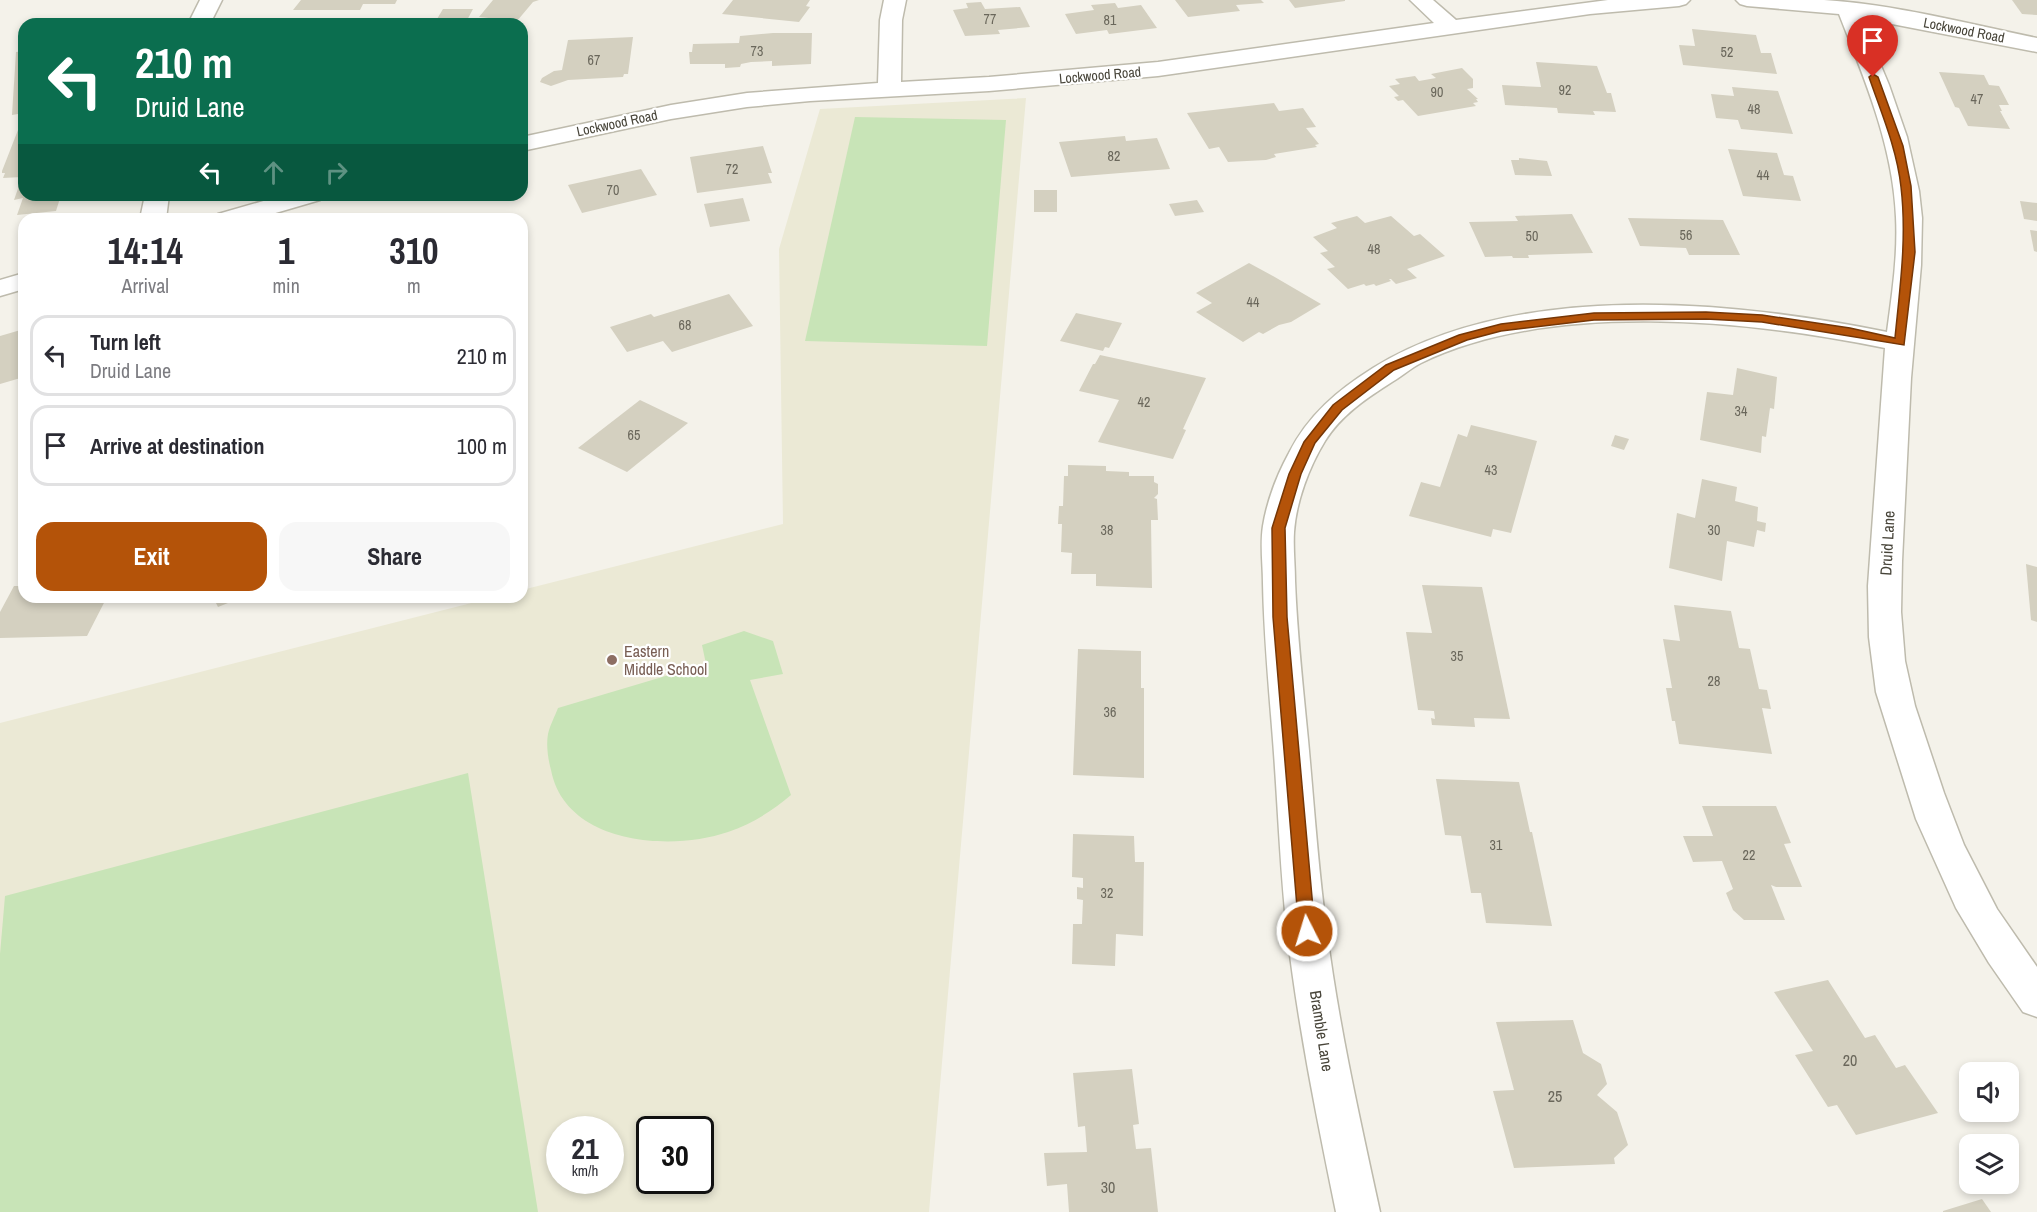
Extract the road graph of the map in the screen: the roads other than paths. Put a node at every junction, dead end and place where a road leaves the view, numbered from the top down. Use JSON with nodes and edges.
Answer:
{"nodes":[{"id":1,"x":211,"y":0,"type":"edge"},
{"id":2,"x":896,"y":0,"type":"edge"},
{"id":3,"x":1421,"y":0,"type":"edge"},
{"id":4,"x":1679,"y":0,"type":"edge"},
{"id":5,"x":1747,"y":0,"type":"edge"},
{"id":6,"x":1846,"y":9,"type":"junction"},
{"id":7,"x":202,"y":18,"type":"edge"},
{"id":8,"x":1942,"y":25,"type":"junction"},
{"id":9,"x":1452,"y":28,"type":"junction"},
{"id":10,"x":2037,"y":45,"type":"edge"},
{"id":11,"x":1883,"y":46,"type":"junction"},
{"id":12,"x":889,"y":89,"type":"junction"},
{"id":13,"x":528,"y":143,"type":"edge"},
{"id":14,"x":290,"y":201,"type":"edge"},
{"id":15,"x":248,"y":213,"type":"edge"},
{"id":16,"x":18,"y":283,"type":"edge"},
{"id":17,"x":0,"y":288,"type":"edge"},
{"id":18,"x":1900,"y":343,"type":"junction"},
{"id":19,"x":2037,"y":999,"type":"edge"},
{"id":20,"x":1358,"y":1212,"type":"edge"}],
"edges":[{"from":1,"to":7,"type":"street"},
{"from":2,"to":12,"type":"street"},
{"from":3,"to":9,"type":"street"},
{"from":4,"to":9,"type":"street","name":"Lockwood Road"},
{"from":5,"to":6,"type":"street","name":"Lockwood Road"},
{"from":6,"to":8,"type":"street","name":"Lockwood Road"},
{"from":6,"to":11,"type":"street","name":"Druid Lane"},
{"from":8,"to":10,"type":"street","name":"Lockwood Road"},
{"from":8,"to":11,"type":"street"},
{"from":9,"to":12,"type":"street","name":"Lockwood Road"},
{"from":11,"to":18,"type":"street","name":"Druid Lane"},
{"from":12,"to":13,"type":"street","name":"Lockwood Road"},
{"from":14,"to":15,"type":"street"},
{"from":16,"to":17,"type":"street"},
{"from":18,"to":19,"type":"street","name":"Druid Lane"},
{"from":18,"to":20,"type":"street","name":"Bramble Lane"}]}
